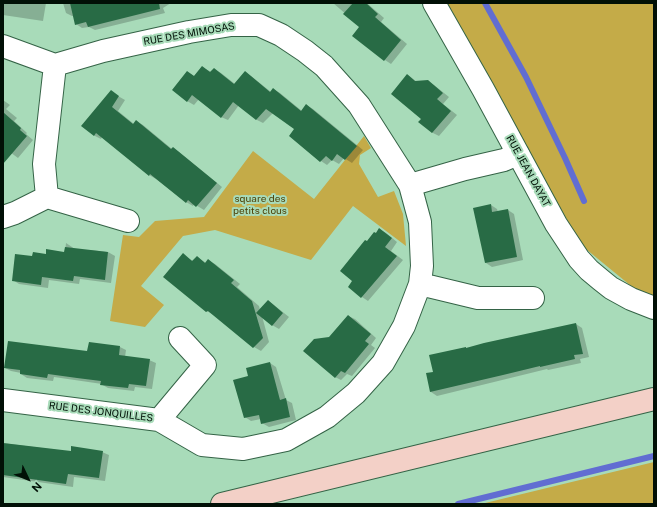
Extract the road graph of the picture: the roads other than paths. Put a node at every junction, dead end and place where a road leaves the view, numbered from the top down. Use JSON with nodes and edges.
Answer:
{"nodes":[{"id":1,"x":434,"y":3,"type":"edge"},
{"id":2,"x":3,"y":46,"type":"edge"},
{"id":3,"x":55,"y":65,"type":"junction"},
{"id":4,"x":518,"y":154,"type":"junction"},
{"id":5,"x":410,"y":185,"type":"junction"},
{"id":6,"x":47,"y":197,"type":"junction"},
{"id":7,"x":3,"y":217,"type":"edge"},
{"id":8,"x":128,"y":221,"type":"dead end"},
{"id":9,"x":420,"y":284,"type":"junction"},
{"id":10,"x":533,"y":298,"type":"dead end"},
{"id":11,"x":654,"y":308,"type":"edge"},
{"id":12,"x":180,"y":338,"type":"dead end"},
{"id":13,"x":654,"y":398,"type":"edge"},
{"id":14,"x":3,"y":400,"type":"edge"},
{"id":15,"x":159,"y":420,"type":"junction"},
{"id":16,"x":222,"y":504,"type":"edge"}],
"edges":[{"from":1,"to":4,"type":"street","name":"RUE JEAN DAYAT"},
{"from":2,"to":3,"type":"street"},
{"from":3,"to":5,"type":"street","name":"RUE DES MIMOSAS"},
{"from":3,"to":6,"type":"street"},
{"from":4,"to":5,"type":"street"},
{"from":4,"to":11,"type":"street","name":"RUE JEAN DAYAT"},
{"from":5,"to":9,"type":"street","name":"RUE DES JONQUILLES"},
{"from":6,"to":7,"type":"street"},
{"from":6,"to":8,"type":"street"},
{"from":9,"to":10,"type":"street"},
{"from":9,"to":15,"type":"street","name":"RUE DES JONQUILLES"},
{"from":12,"to":15,"type":"street"},
{"from":13,"to":16,"type":"main road"},
{"from":14,"to":15,"type":"street","name":"RUE DES JONQUILLES"}]}
